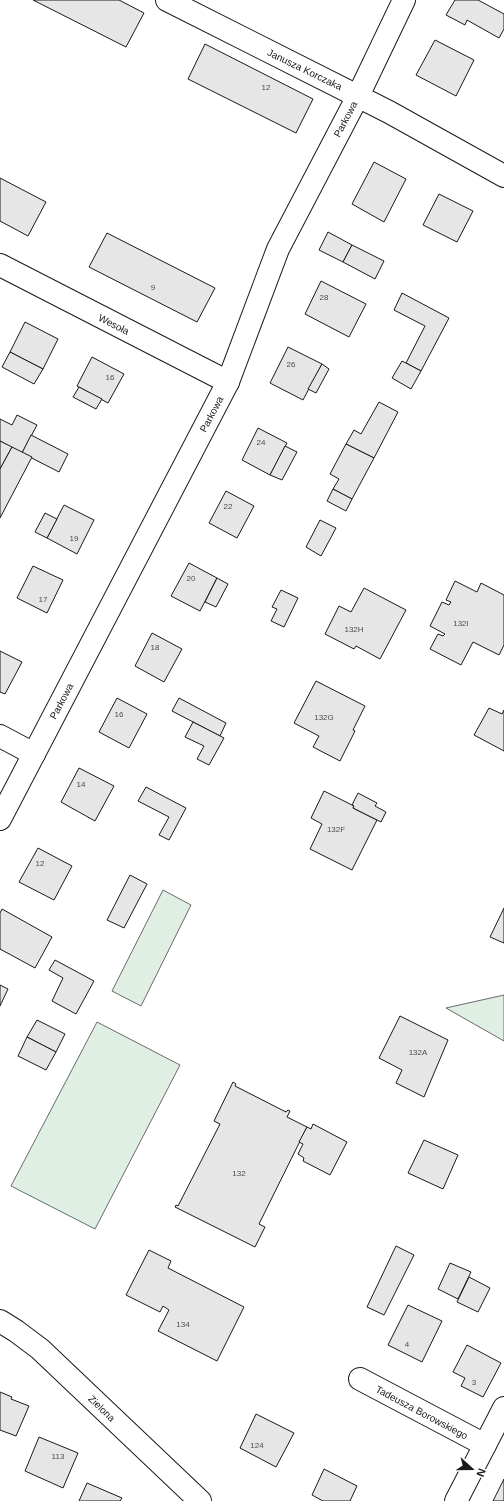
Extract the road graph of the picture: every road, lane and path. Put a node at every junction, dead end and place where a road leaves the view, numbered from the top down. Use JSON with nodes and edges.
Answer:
{"nodes":[{"id":1,"x":167,"y":0,"type":"edge"},
{"id":2,"x":404,"y":0,"type":"edge"},
{"id":3,"x":358,"y":96,"type":"junction"},
{"id":4,"x":504,"y":176,"type":"edge"},
{"id":5,"x":0,"y":265,"type":"edge"},
{"id":6,"x":228,"y":382,"type":"junction"},
{"id":7,"x":0,"y":736,"type":"edge"},
{"id":8,"x":34,"y":754,"type":"junction"},
{"id":9,"x":0,"y":819,"type":"edge"},
{"id":10,"x":0,"y":1321,"type":"edge"},
{"id":11,"x":360,"y":1379,"type":"dead end"},
{"id":12,"x":504,"y":1408,"type":"edge"},
{"id":13,"x":485,"y":1445,"type":"junction"},
{"id":14,"x":200,"y":1501,"type":"edge"},
{"id":15,"x":456,"y":1501,"type":"edge"}],
"edges":[{"from":1,"to":3,"type":"street","name":"Janusza Korczaka"},
{"from":2,"to":3,"type":"street","name":"Parkowa"},
{"from":3,"to":4,"type":"street","name":"Janusza Korczaka"},
{"from":3,"to":6,"type":"street","name":"Parkowa"},
{"from":5,"to":6,"type":"street","name":"Wesoła"},
{"from":6,"to":8,"type":"street","name":"Parkowa"},
{"from":7,"to":8,"type":"street"},
{"from":8,"to":9,"type":"street","name":"Parkowa"},
{"from":10,"to":14,"type":"street","name":"Zielona"},
{"from":11,"to":13,"type":"street","name":"Tadeusza Borowskiego"},
{"from":12,"to":13,"type":"street"},
{"from":13,"to":15,"type":"street"}]}
